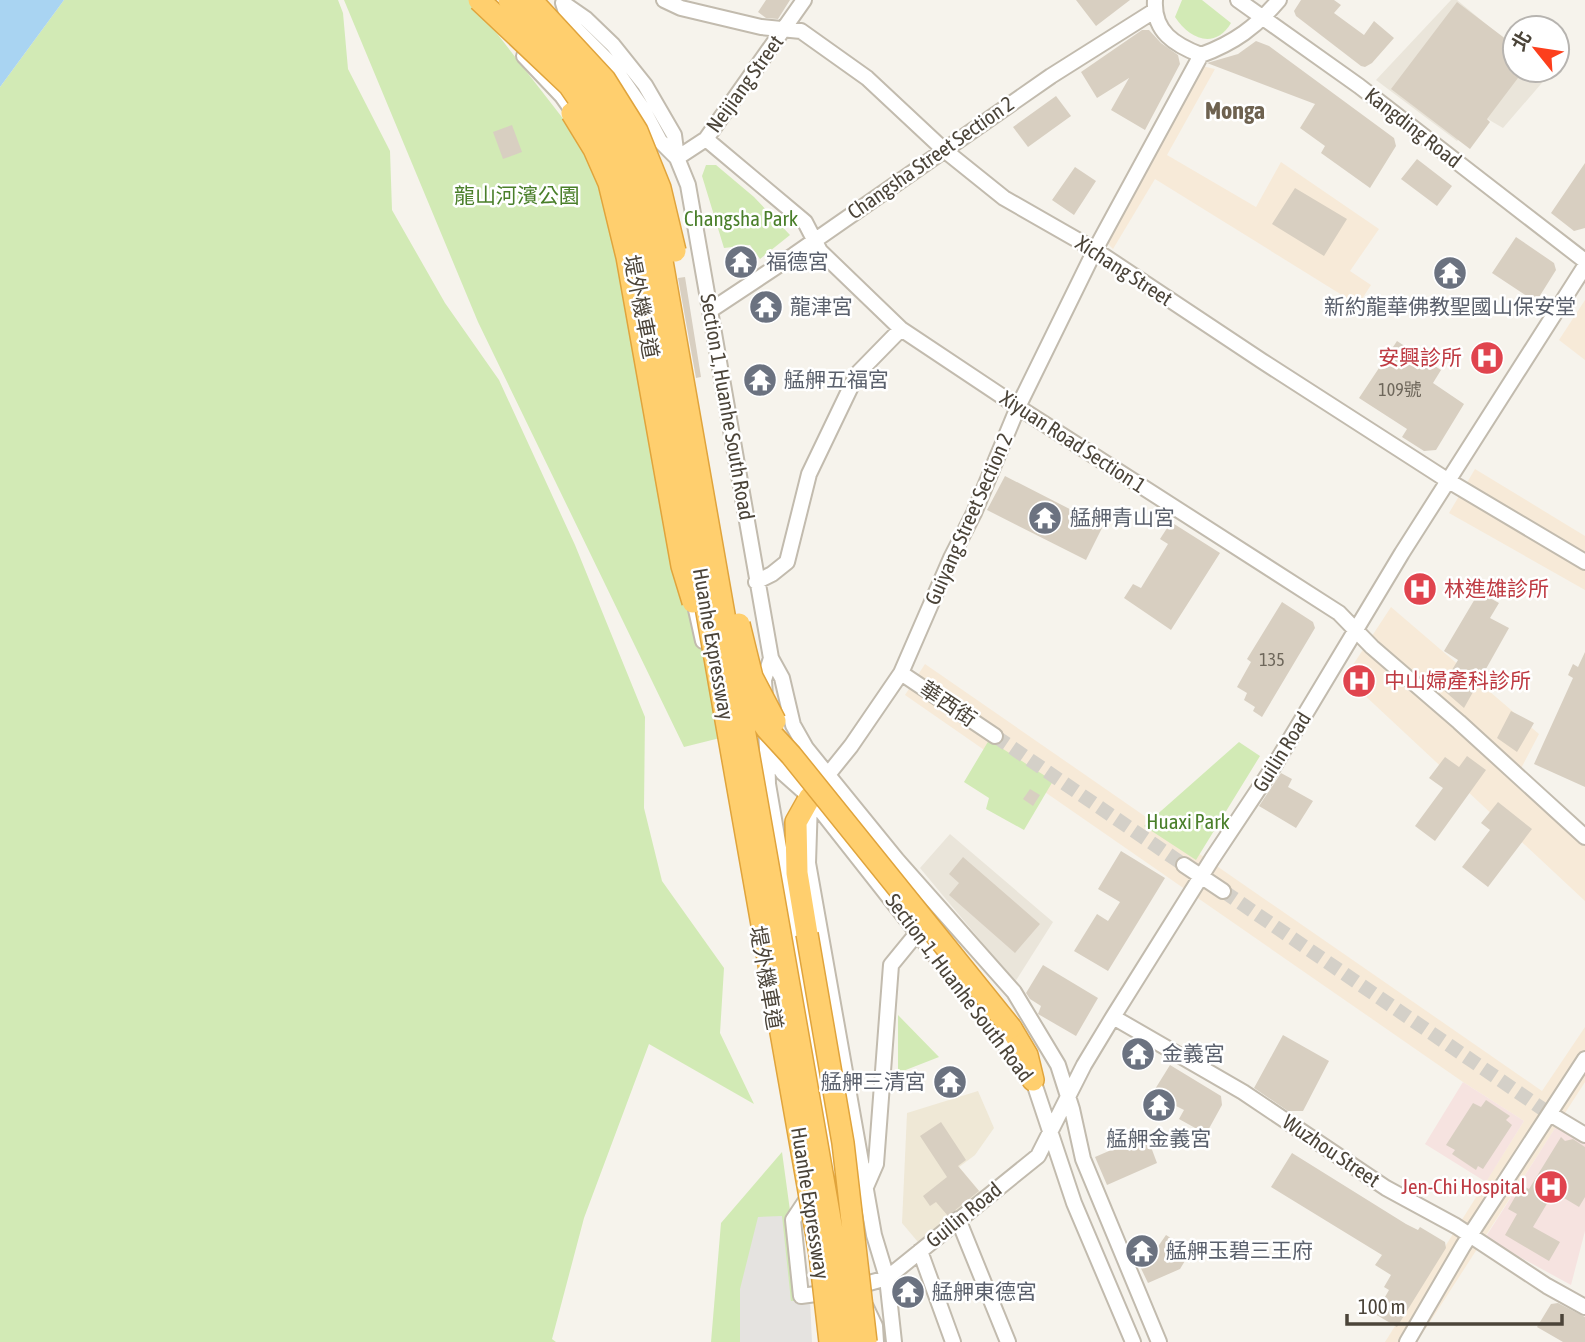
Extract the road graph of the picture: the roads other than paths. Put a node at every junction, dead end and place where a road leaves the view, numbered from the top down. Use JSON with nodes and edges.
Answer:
{"nodes":[{"id":1,"x":469,"y":0,"type":"edge"},
{"id":2,"x":481,"y":0,"type":"edge"},
{"id":3,"x":509,"y":0,"type":"edge"},
{"id":4,"x":530,"y":0,"type":"edge"},
{"id":5,"x":664,"y":0,"type":"edge"},
{"id":6,"x":804,"y":0,"type":"edge"},
{"id":7,"x":1238,"y":0,"type":"edge"},
{"id":8,"x":1279,"y":0,"type":"edge"},
{"id":9,"x":562,"y":1,"type":"edge"},
{"id":10,"x":1155,"y":5,"type":"edge"},
{"id":11,"x":1263,"y":19,"type":"junction"},
{"id":12,"x":784,"y":29,"type":"junction"},
{"id":13,"x":1201,"y":55,"type":"junction"},
{"id":14,"x":538,"y":58,"type":"junction"},
{"id":15,"x":706,"y":139,"type":"junction"},
{"id":16,"x":943,"y":149,"type":"junction"},
{"id":17,"x":677,"y":158,"type":"junction"},
{"id":18,"x":815,"y":239,"type":"junction"},
{"id":19,"x":1095,"y":250,"type":"junction"},
{"id":20,"x":1585,"y":264,"type":"edge"},
{"id":21,"x":710,"y":310,"type":"junction"},
{"id":22,"x":901,"y":329,"type":"junction"},
{"id":23,"x":1018,"y":407,"type":"junction"},
{"id":24,"x":1447,"y":480,"type":"junction"},
{"id":25,"x":1585,"y":562,"type":"edge"},
{"id":26,"x":757,"y":582,"type":"junction"},
{"id":27,"x":1355,"y":630,"type":"junction"},
{"id":28,"x":771,"y":658,"type":"junction"},
{"id":29,"x":709,"y":663,"type":"junction"},
{"id":30,"x":901,"y":673,"type":"junction"},
{"id":31,"x":995,"y":736,"type":"tunnel mouth"},
{"id":32,"x":767,"y":750,"type":"junction"},
{"id":33,"x":791,"y":755,"type":"junction"},
{"id":34,"x":827,"y":776,"type":"junction"},
{"id":35,"x":810,"y":797,"type":"junction"},
{"id":36,"x":1585,"y":837,"type":"edge"},
{"id":37,"x":1184,"y":865,"type":"tunnel mouth"},
{"id":38,"x":1201,"y":876,"type":"junction"},
{"id":39,"x":1223,"y":891,"type":"tunnel mouth"},
{"id":40,"x":918,"y":932,"type":"junction"},
{"id":41,"x":1112,"y":1017,"type":"junction"},
{"id":42,"x":1585,"y":1059,"type":"edge"},
{"id":43,"x":1033,"y":1080,"type":"junction"},
{"id":44,"x":1068,"y":1096,"type":"junction"},
{"id":45,"x":1550,"y":1114,"type":"junction"},
{"id":46,"x":1051,"y":1132,"type":"junction"},
{"id":47,"x":1585,"y":1135,"type":"edge"},
{"id":48,"x":866,"y":1187,"type":"junction"},
{"id":49,"x":958,"y":1219,"type":"junction"},
{"id":50,"x":1469,"y":1236,"type":"junction"},
{"id":51,"x":920,"y":1251,"type":"junction"},
{"id":52,"x":887,"y":1278,"type":"junction"},
{"id":53,"x":856,"y":1287,"type":"junction"},
{"id":54,"x":820,"y":1293,"type":"joint"},
{"id":55,"x":1585,"y":1307,"type":"edge"},
{"id":56,"x":830,"y":1342,"type":"edge"},
{"id":57,"x":847,"y":1342,"type":"edge"},
{"id":58,"x":866,"y":1342,"type":"edge"},
{"id":59,"x":876,"y":1342,"type":"edge"},
{"id":60,"x":894,"y":1342,"type":"edge"},
{"id":61,"x":953,"y":1342,"type":"edge"},
{"id":62,"x":1008,"y":1342,"type":"edge"},
{"id":63,"x":1133,"y":1342,"type":"edge"},
{"id":64,"x":1158,"y":1342,"type":"edge"},
{"id":65,"x":1407,"y":1342,"type":"edge"}],
"edges":[{"from":1,"to":29,"type":"street","name":"堤外機車道"},
{"from":2,"to":14,"type":"highway","name":"Huanhe Expressway","bridge":true},
{"from":2,"to":29,"type":"street","name":"堤外機車道"},
{"from":3,"to":57,"type":"highway","name":"Huanhe Expressway","bridge":true},
{"from":4,"to":33,"type":"highway","bridge":true},
{"from":5,"to":12,"type":"street","name":"Xichang Street"},
{"from":6,"to":12,"type":"street","name":"Neijiang Street"},
{"from":7,"to":11,"type":"street","name":"Kangding Road"},
{"from":8,"to":11,"type":"street"},
{"from":9,"to":17,"type":"street","name":"Section 1, Huanhe South Road"},
{"from":10,"to":13,"type":"street"},
{"from":10,"to":16,"type":"street","name":"Changsha Street Section 2"},
{"from":11,"to":13,"type":"street"},
{"from":11,"to":20,"type":"street","name":"Kangding Road"},
{"from":12,"to":15,"type":"street","name":"Neijiang Street"},
{"from":12,"to":16,"type":"street","name":"Xichang Street"},
{"from":13,"to":19,"type":"street","name":"Guiyang Street Section 2"},
{"from":14,"to":33,"type":"highway","bridge":true},
{"from":14,"to":56,"type":"highway","name":"Huanhe Expressway","bridge":true},
{"from":15,"to":17,"type":"street","name":"Neijiang Street"},
{"from":15,"to":18,"type":"street","name":"Xiyuan Road Section 1"},
{"from":16,"to":18,"type":"street","name":"Changsha Street Section 2"},
{"from":16,"to":19,"type":"street","name":"Xichang Street"},
{"from":17,"to":21,"type":"street","name":"Section 1, Huanhe South Road"},
{"from":18,"to":21,"type":"street","name":"Changsha Street Section 2"},
{"from":18,"to":22,"type":"street","name":"Xiyuan Road Section 1"},
{"from":19,"to":23,"type":"street","name":"Guiyang Street Section 2"},
{"from":19,"to":24,"type":"street","name":"Xichang Street"},
{"from":20,"to":24,"type":"street","name":"Guilin Road"},
{"from":21,"to":26,"type":"street","name":"Section 1, Huanhe South Road"},
{"from":22,"to":23,"type":"street","name":"Xiyuan Road Section 1"},
{"from":22,"to":26,"type":"street"},
{"from":23,"to":27,"type":"street","name":"Xiyuan Road Section 1"},
{"from":23,"to":30,"type":"street","name":"Guiyang Street Section 2"},
{"from":24,"to":25,"type":"street","name":"Xichang Street"},
{"from":24,"to":27,"type":"street","name":"Guilin Road"},
{"from":26,"to":28,"type":"street","name":"Section 1, Huanhe South Road"},
{"from":27,"to":36,"type":"street","name":"Xiyuan Road Section 1"},
{"from":27,"to":38,"type":"street","name":"Guilin Road"},
{"from":28,"to":32,"type":"street","name":"Section 1, Huanhe South Road"},
{"from":28,"to":34,"type":"street","name":"Section 1, Huanhe South Road"},
{"from":29,"to":54,"type":"street","name":"堤外機車道"},
{"from":30,"to":31,"type":"street","name":"華西街"},
{"from":30,"to":34,"type":"street","name":"Guiyang Street Section 2"},
{"from":32,"to":35,"type":"street","name":"Section 1, Huanhe South Road"},
{"from":32,"to":53,"type":"street"},
{"from":33,"to":43,"type":"highway","bridge":true},
{"from":34,"to":35,"type":"street","name":"Guiyang Street Section 2"},
{"from":34,"to":44,"type":"street","name":"Section 1, Huanhe South Road"},
{"from":35,"to":40,"type":"street","name":"Section 1, Huanhe South Road"},
{"from":35,"to":48,"type":"street"},
{"from":35,"to":58,"type":"highway","bridge":true},
{"from":37,"to":38,"type":"street"},
{"from":38,"to":39,"type":"street"},
{"from":38,"to":41,"type":"street","name":"Guilin Road"},
{"from":40,"to":43,"type":"street","name":"Section 1, Huanhe South Road"},
{"from":40,"to":48,"type":"street"},
{"from":41,"to":44,"type":"street","name":"Guilin Road"},
{"from":41,"to":50,"type":"street","name":"Wuzhou Street"},
{"from":42,"to":45,"type":"street"},
{"from":43,"to":46,"type":"street","name":"Section 1, Huanhe South Road"},
{"from":44,"to":46,"type":"street","name":"Guilin Road"},
{"from":44,"to":64,"type":"street","name":"Section 1, Huanhe South Road"},
{"from":45,"to":47,"type":"street"},
{"from":45,"to":50,"type":"street"},
{"from":46,"to":49,"type":"street","name":"Guilin Road"},
{"from":46,"to":63,"type":"street","name":"Section 1, Huanhe South Road"},
{"from":48,"to":52,"type":"street"},
{"from":49,"to":51,"type":"street","name":"Guilin Road"},
{"from":49,"to":62,"type":"street"},
{"from":50,"to":55,"type":"street","name":"Wuzhou Street"},
{"from":50,"to":65,"type":"street"},
{"from":51,"to":52,"type":"street","name":"Guilin Road"},
{"from":51,"to":61,"type":"street"},
{"from":52,"to":53,"type":"street","name":"Guilin Road"},
{"from":52,"to":60,"type":"street"},
{"from":53,"to":54,"type":"street","name":"Guilin Road"},
{"from":53,"to":57,"type":"street"},
{"from":53,"to":59,"type":"street"}]}
